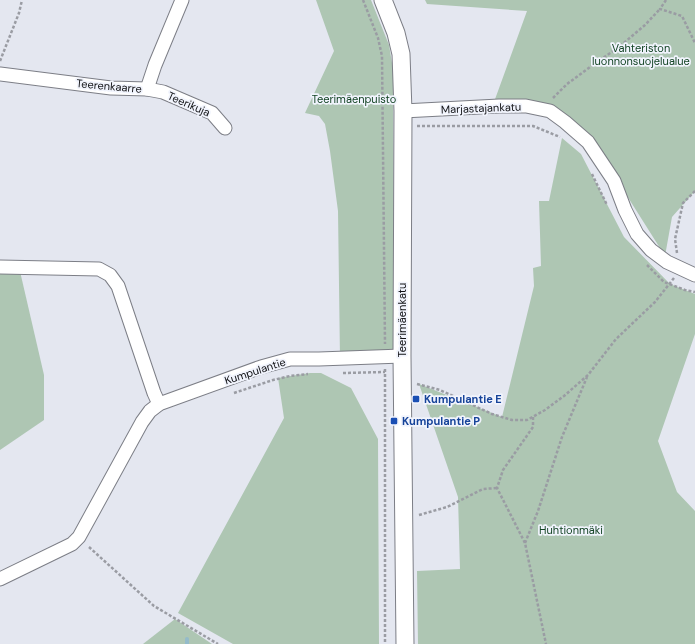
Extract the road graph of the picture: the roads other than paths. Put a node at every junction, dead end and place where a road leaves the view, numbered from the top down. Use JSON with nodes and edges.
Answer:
{"nodes":[{"id":1,"x":182,"y":0,"type":"edge"},
{"id":2,"x":383,"y":0,"type":"edge"},
{"id":3,"x":0,"y":74,"type":"edge"},
{"id":4,"x":147,"y":89,"type":"junction"},
{"id":5,"x":402,"y":118,"type":"junction"},
{"id":6,"x":225,"y":128,"type":"dead end"},
{"id":7,"x":0,"y":267,"type":"edge"},
{"id":8,"x":695,"y":275,"type":"edge"},
{"id":9,"x":402,"y":356,"type":"junction"},
{"id":10,"x":160,"y":404,"type":"junction"},
{"id":11,"x":0,"y":579,"type":"edge"},
{"id":12,"x":405,"y":644,"type":"edge"}],
"edges":[{"from":1,"to":4,"type":"street","name":"Teerenkaarre"},
{"from":2,"to":5,"type":"street","name":"Teerimäenkatu"},
{"from":3,"to":4,"type":"street","name":"Teerenkaarre"},
{"from":4,"to":6,"type":"street","name":"Teerikuja"},
{"from":5,"to":8,"type":"street","name":"Marjastajankatu"},
{"from":5,"to":9,"type":"street","name":"Teerimäenkatu"},
{"from":7,"to":10,"type":"street"},
{"from":9,"to":10,"type":"street","name":"Kumpulantie"},
{"from":9,"to":12,"type":"street","name":"Teerimäenkatu"},
{"from":10,"to":11,"type":"street","name":"Kumpulantie"}]}
